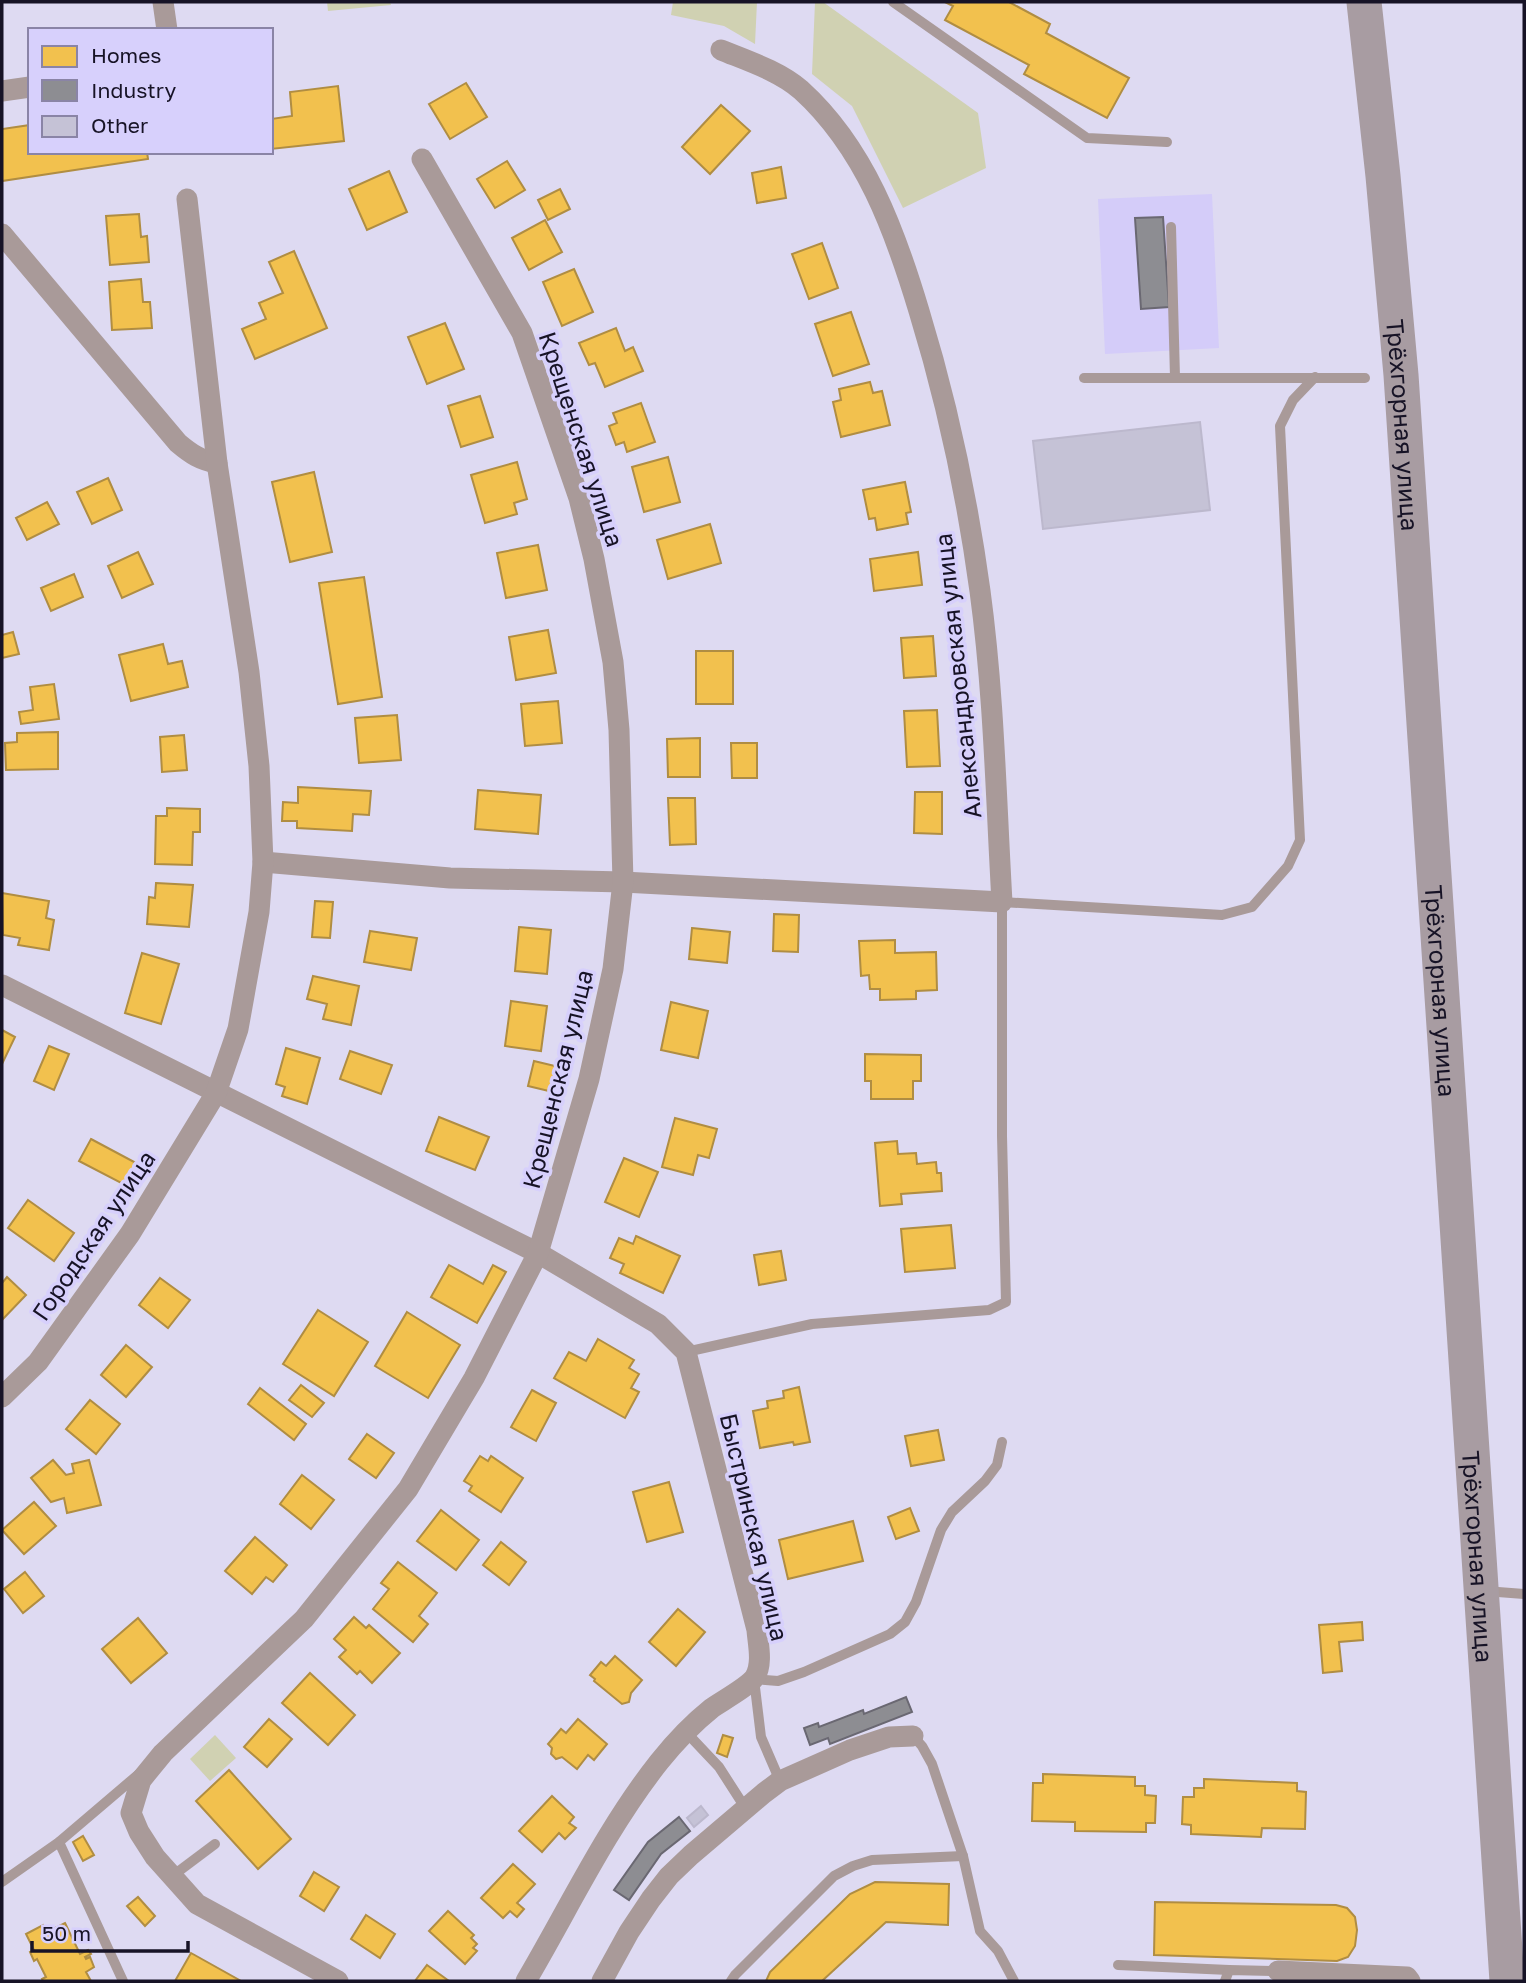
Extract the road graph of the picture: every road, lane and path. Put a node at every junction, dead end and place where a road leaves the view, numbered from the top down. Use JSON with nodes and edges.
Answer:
{"nodes":[{"id":1,"x":163,"y":2,"type":"edge"},
{"id":2,"x":893,"y":2,"type":"edge"},
{"id":3,"x":1364,"y":2,"type":"edge"},
{"id":4,"x":167,"y":28,"type":"edge"},
{"id":5,"x":721,"y":50,"type":"dead end"},
{"id":6,"x":28,"y":87,"type":"edge"},
{"id":7,"x":2,"y":91,"type":"edge"},
{"id":8,"x":1167,"y":142,"type":"dead end"},
{"id":9,"x":422,"y":159,"type":"dead end"},
{"id":10,"x":187,"y":198,"type":"dead end"},
{"id":11,"x":1171,"y":227,"type":"dead end"},
{"id":12,"x":2,"y":234,"type":"edge"},
{"id":13,"x":1175,"y":377,"type":"junction"},
{"id":14,"x":1315,"y":377,"type":"junction"},
{"id":15,"x":1084,"y":378,"type":"dead end"},
{"id":16,"x":1365,"y":378,"type":"dead end"},
{"id":17,"x":217,"y":463,"type":"junction"},
{"id":18,"x":263,"y":862,"type":"junction"},
{"id":19,"x":624,"y":883,"type":"junction"},
{"id":20,"x":1002,"y":902,"type":"junction"},
{"id":21,"x":2,"y":985,"type":"edge"},
{"id":22,"x":216,"y":1093,"type":"junction"},
{"id":23,"x":538,"y":1253,"type":"junction"},
{"id":24,"x":686,"y":1352,"type":"junction"},
{"id":25,"x":2,"y":1397,"type":"edge"},
{"id":26,"x":1002,"y":1442,"type":"dead end"},
{"id":27,"x":1480,"y":1591,"type":"junction"},
{"id":28,"x":1524,"y":1594,"type":"edge"},
{"id":29,"x":754,"y":1679,"type":"junction"},
{"id":30,"x":685,"y":1731,"type":"junction"},
{"id":31,"x":913,"y":1736,"type":"joint"},
{"id":32,"x":163,"y":1753,"type":"junction"},
{"id":33,"x":780,"y":1781,"type":"junction"},
{"id":34,"x":746,"y":1809,"type":"junction"},
{"id":35,"x":60,"y":1842,"type":"junction"},
{"id":36,"x":215,"y":1844,"type":"dead end"},
{"id":37,"x":963,"y":1856,"type":"junction"},
{"id":38,"x":171,"y":1877,"type":"junction"},
{"id":39,"x":2,"y":1882,"type":"edge"},
{"id":40,"x":1118,"y":1965,"type":"dead end"},
{"id":41,"x":1278,"y":1971,"type":"joint"},
{"id":42,"x":1227,"y":1975,"type":"edge"},
{"id":43,"x":1301,"y":1977,"type":"edge"},
{"id":44,"x":123,"y":1981,"type":"edge"},
{"id":45,"x":338,"y":1981,"type":"edge"},
{"id":46,"x":526,"y":1981,"type":"edge"},
{"id":47,"x":601,"y":1981,"type":"edge"},
{"id":48,"x":731,"y":1981,"type":"edge"},
{"id":49,"x":1014,"y":1981,"type":"edge"},
{"id":50,"x":1410,"y":1981,"type":"edge"},
{"id":51,"x":1507,"y":1981,"type":"edge"}],
"edges":[{"from":1,"to":4,"type":"street"},
{"from":2,"to":8,"type":"lane"},
{"from":3,"to":27,"type":"highway","name":"Трёхгорная улица"},
{"from":5,"to":20,"type":"street","name":"Александровская улица"},
{"from":6,"to":7,"type":"street"},
{"from":9,"to":19,"type":"street","name":"Крещенская улица"},
{"from":10,"to":17,"type":"street","name":"Городская улица"},
{"from":11,"to":13,"type":"lane"},
{"from":12,"to":17,"type":"street"},
{"from":13,"to":14,"type":"lane"},
{"from":13,"to":15,"type":"lane"},
{"from":14,"to":16,"type":"lane"},
{"from":14,"to":20,"type":"lane"},
{"from":17,"to":18,"type":"street","name":"Городская улица"},
{"from":18,"to":19,"type":"street"},
{"from":18,"to":22,"type":"street","name":"Городская улица"},
{"from":19,"to":20,"type":"street"},
{"from":19,"to":23,"type":"street","name":"Крещенская улица"},
{"from":20,"to":24,"type":"lane","name":"Александровская улица"},
{"from":21,"to":22,"type":"street"},
{"from":22,"to":23,"type":"street"},
{"from":22,"to":25,"type":"street","name":"Городская улица"},
{"from":23,"to":24,"type":"street"},
{"from":23,"to":32,"type":"street","name":"Крещенская улица"},
{"from":24,"to":29,"type":"street","name":"Быстринская улица"},
{"from":26,"to":29,"type":"lane"},
{"from":27,"to":28,"type":"lane"},
{"from":27,"to":51,"type":"highway","name":"Трёхгорная улица"},
{"from":29,"to":30,"type":"street"},
{"from":29,"to":33,"type":"lane"},
{"from":30,"to":34,"type":"lane"},
{"from":30,"to":46,"type":"street"},
{"from":31,"to":33,"type":"street"},
{"from":31,"to":37,"type":"lane"},
{"from":32,"to":35,"type":"lane"},
{"from":32,"to":38,"type":"street","name":"Крещенская улица"},
{"from":33,"to":34,"type":"street"},
{"from":34,"to":47,"type":"street"},
{"from":35,"to":39,"type":"lane"},
{"from":35,"to":44,"type":"lane"},
{"from":36,"to":38,"type":"lane"},
{"from":37,"to":48,"type":"lane"},
{"from":37,"to":49,"type":"lane"},
{"from":38,"to":45,"type":"street","name":"Крещенская улица"},
{"from":40,"to":42,"type":"lane"},
{"from":41,"to":42,"type":"lane"},
{"from":41,"to":43,"type":"street"},
{"from":43,"to":50,"type":"street"}]}
